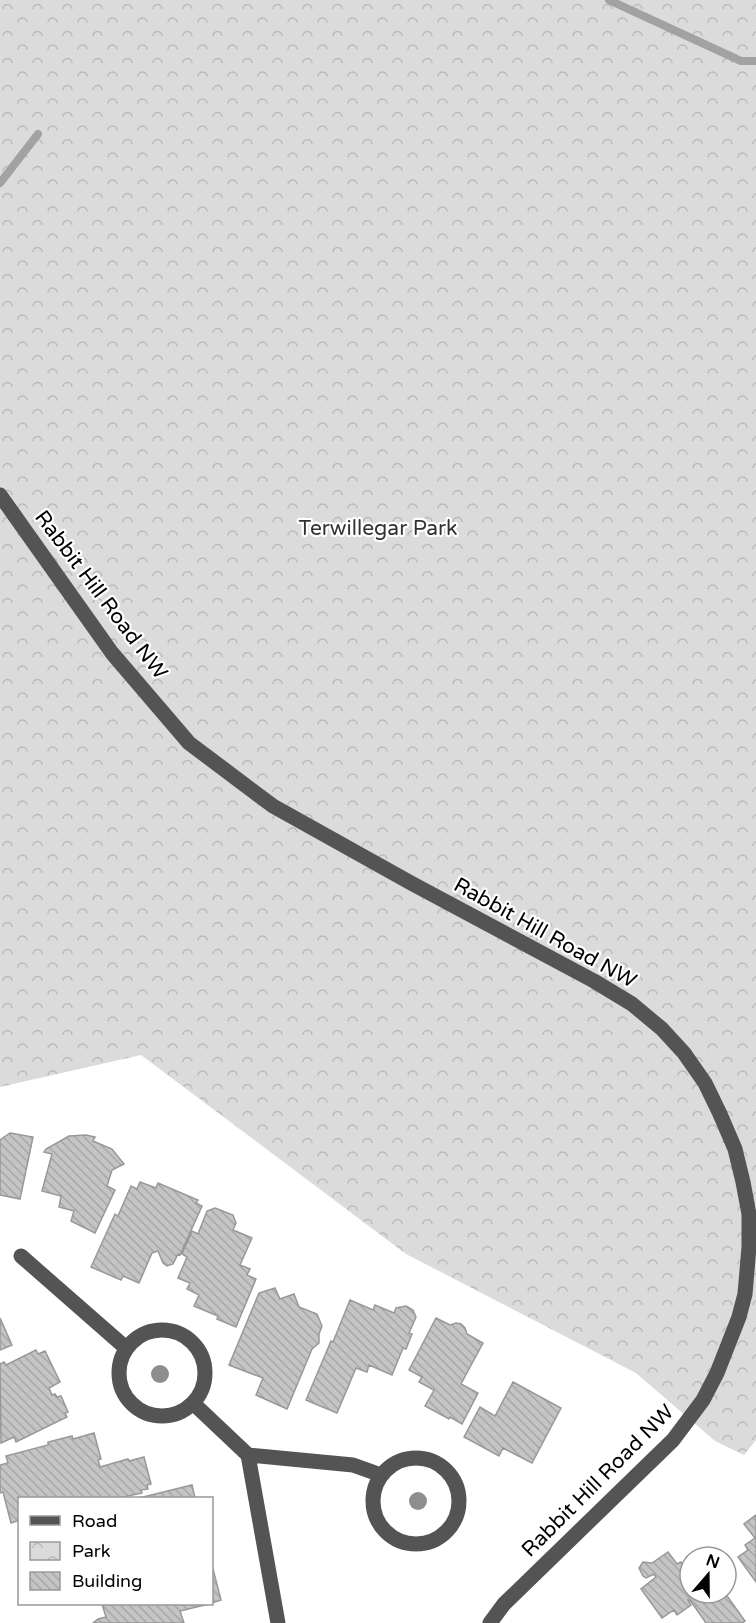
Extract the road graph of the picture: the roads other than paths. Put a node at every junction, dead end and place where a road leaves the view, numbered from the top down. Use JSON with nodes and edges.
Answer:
{"nodes":[{"id":1,"x":0,"y":495,"type":"edge"},
{"id":2,"x":21,"y":1256,"type":"dead end"},
{"id":3,"x":126,"y":1348,"type":"junction"},
{"id":4,"x":193,"y":1403,"type":"junction"},
{"id":5,"x":248,"y":1455,"type":"junction"},
{"id":6,"x":381,"y":1475,"type":"junction"},
{"id":7,"x":278,"y":1623,"type":"edge"},
{"id":8,"x":490,"y":1623,"type":"edge"}],
"edges":[{"from":1,"to":8,"type":"street","name":"Rabbit Hill Road NW"},
{"from":2,"to":3,"type":"street"},
{"from":3,"to":4,"type":"street"},
{"from":3,"to":4,"type":"street"},
{"from":4,"to":5,"type":"street"},
{"from":5,"to":6,"type":"street"},
{"from":5,"to":7,"type":"street"},
{"from":6,"to":6,"type":"street"}]}
